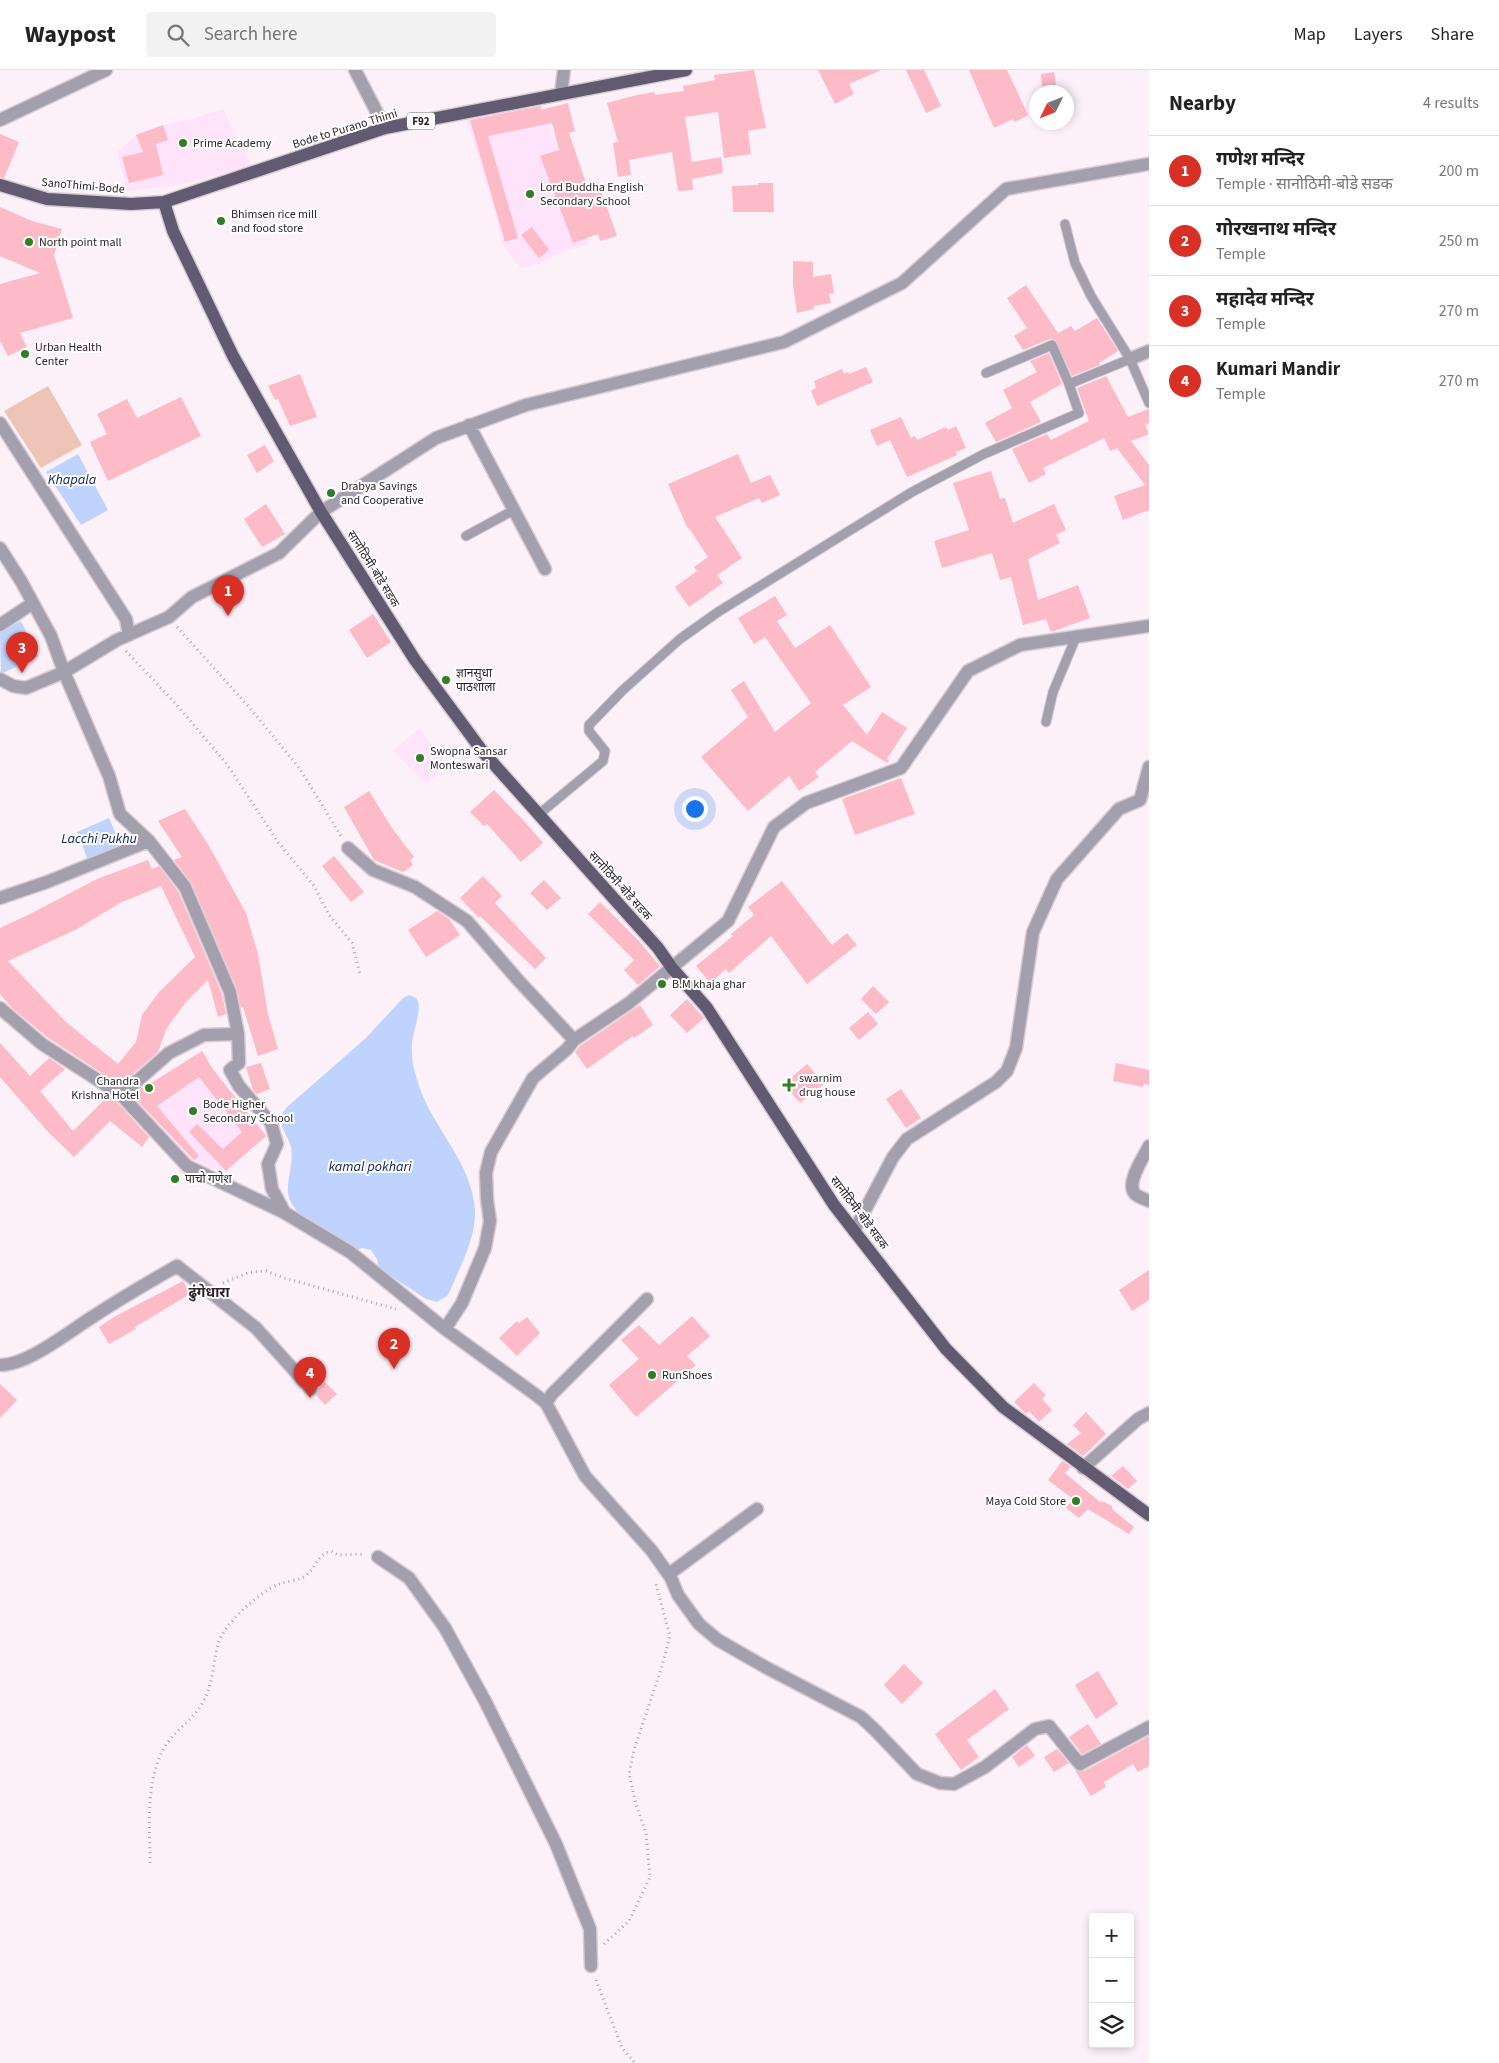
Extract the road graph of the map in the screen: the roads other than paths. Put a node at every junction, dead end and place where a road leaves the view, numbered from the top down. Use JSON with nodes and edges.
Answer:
{"nodes":[{"id":1,"x":106,"y":70,"type":"edge"},
{"id":2,"x":355,"y":70,"type":"edge"},
{"id":3,"x":564,"y":70,"type":"edge"},
{"id":4,"x":686,"y":70,"type":"edge"},
{"id":5,"x":561,"y":93,"type":"junction"},
{"id":6,"x":0,"y":120,"type":"edge"},
{"id":7,"x":385,"y":128,"type":"junction"},
{"id":8,"x":1149,"y":164,"type":"edge"},
{"id":9,"x":0,"y":185,"type":"edge"},
{"id":10,"x":164,"y":202,"type":"junction"},
{"id":11,"x":1065,"y":224,"type":"dead end"},
{"id":12,"x":1149,"y":351,"type":"edge"},
{"id":13,"x":1130,"y":359,"type":"junction"},
{"id":14,"x":986,"y":373,"type":"dead end"},
{"id":15,"x":1069,"y":384,"type":"junction"},
{"id":16,"x":1149,"y":403,"type":"edge"},
{"id":17,"x":0,"y":423,"type":"edge"},
{"id":18,"x":469,"y":425,"type":"junction"},
{"id":19,"x":514,"y":510,"type":"junction"},
{"id":20,"x":321,"y":512,"type":"junction"},
{"id":21,"x":466,"y":536,"type":"dead end"},
{"id":22,"x":1,"y":550,"type":"edge"},
{"id":23,"x":545,"y":569,"type":"dead end"},
{"id":24,"x":33,"y":603,"type":"junction"},
{"id":25,"x":0,"y":625,"type":"edge"},
{"id":26,"x":1149,"y":626,"type":"edge"},
{"id":27,"x":1076,"y":636,"type":"junction"},
{"id":28,"x":123,"y":638,"type":"junction"},
{"id":29,"x":64,"y":672,"type":"junction"},
{"id":30,"x":0,"y":679,"type":"edge"},
{"id":31,"x":1046,"y":722,"type":"dead end"},
{"id":32,"x":1149,"y":767,"type":"edge"},
{"id":33,"x":1144,"y":800,"type":"edge"},
{"id":34,"x":538,"y":815,"type":"junction"},
{"id":35,"x":149,"y":841,"type":"junction"},
{"id":36,"x":348,"y":848,"type":"road end"},
{"id":37,"x":0,"y":898,"type":"edge"},
{"id":38,"x":672,"y":968,"type":"junction"},
{"id":39,"x":0,"y":1008,"type":"edge"},
{"id":40,"x":238,"y":1034,"type":"junction"},
{"id":41,"x":574,"y":1040,"type":"junction"},
{"id":42,"x":121,"y":1096,"type":"junction"},
{"id":43,"x":1149,"y":1146,"type":"edge"},
{"id":44,"x":1149,"y":1202,"type":"edge"},
{"id":45,"x":285,"y":1213,"type":"junction"},
{"id":46,"x":854,"y":1231,"type":"junction"},
{"id":47,"x":647,"y":1299,"type":"dead end"},
{"id":48,"x":445,"y":1329,"type":"junction"},
{"id":49,"x":0,"y":1366,"type":"edge"},
{"id":50,"x":311,"y":1389,"type":"dead end"},
{"id":51,"x":546,"y":1403,"type":"junction"},
{"id":52,"x":1149,"y":1412,"type":"edge"},
{"id":53,"x":1083,"y":1468,"type":"junction"},
{"id":54,"x":757,"y":1510,"type":"dead end"},
{"id":55,"x":1149,"y":1515,"type":"edge"},
{"id":56,"x":378,"y":1557,"type":"road end"},
{"id":57,"x":669,"y":1574,"type":"junction"},
{"id":58,"x":1149,"y":1727,"type":"edge"},
{"id":59,"x":591,"y":1966,"type":"road end"}],
"edges":[{"from":1,"to":6,"type":"street"},
{"from":2,"to":7,"type":"street"},
{"from":3,"to":5,"type":"street"},
{"from":4,"to":5,"type":"main road","name":"Bode to Purano Thimi","number":"F92"},
{"from":5,"to":7,"type":"main road","name":"Bode to Purano Thimi","number":"F92"},
{"from":7,"to":10,"type":"main road","name":"Bode to Purano Thimi","number":"F92"},
{"from":8,"to":18,"type":"street"},
{"from":9,"to":10,"type":"main road","name":"SanoThimi-Bode","number":"F92"},
{"from":10,"to":20,"type":"main road","name":"सानोठिमी-बोडे सडक"},
{"from":11,"to":13,"type":"lane"},
{"from":12,"to":13,"type":"street"},
{"from":13,"to":15,"type":"lane"},
{"from":13,"to":16,"type":"lane"},
{"from":14,"to":15,"type":"lane"},
{"from":15,"to":34,"type":"lane"},
{"from":17,"to":28,"type":"street"},
{"from":18,"to":19,"type":"street"},
{"from":18,"to":20,"type":"street"},
{"from":19,"to":21,"type":"lane"},
{"from":19,"to":23,"type":"street"},
{"from":20,"to":28,"type":"street"},
{"from":20,"to":34,"type":"main road","name":"सानोठिमी-बोडे सडक"},
{"from":22,"to":24,"type":"street"},
{"from":24,"to":25,"type":"street"},
{"from":24,"to":29,"type":"street"},
{"from":26,"to":27,"type":"street"},
{"from":27,"to":31,"type":"lane"},
{"from":27,"to":38,"type":"street"},
{"from":28,"to":29,"type":"street"},
{"from":29,"to":30,"type":"street"},
{"from":29,"to":35,"type":"street"},
{"from":32,"to":33,"type":"street"},
{"from":33,"to":46,"type":"street"},
{"from":34,"to":38,"type":"main road","name":"सानोठिमी-बोडे सडक"},
{"from":35,"to":37,"type":"street"},
{"from":35,"to":40,"type":"street"},
{"from":36,"to":41,"type":"street"},
{"from":38,"to":41,"type":"street"},
{"from":38,"to":46,"type":"main road","name":"सानोठिमी-बोडे सडक"},
{"from":39,"to":42,"type":"street"},
{"from":40,"to":42,"type":"street"},
{"from":40,"to":45,"type":"street"},
{"from":41,"to":48,"type":"street"},
{"from":42,"to":45,"type":"street"},
{"from":43,"to":44,"type":"street"},
{"from":45,"to":48,"type":"street"},
{"from":46,"to":53,"type":"main road","name":"सानोठिमी-बोडे सडक"},
{"from":47,"to":51,"type":"street"},
{"from":48,"to":51,"type":"street"},
{"from":49,"to":50,"type":"street"},
{"from":51,"to":57,"type":"street"},
{"from":52,"to":53,"type":"street"},
{"from":53,"to":55,"type":"main road","name":"सानोठिमी-बोडे सडक"},
{"from":54,"to":57,"type":"street"},
{"from":56,"to":59,"type":"street"},
{"from":57,"to":58,"type":"street"}]}
